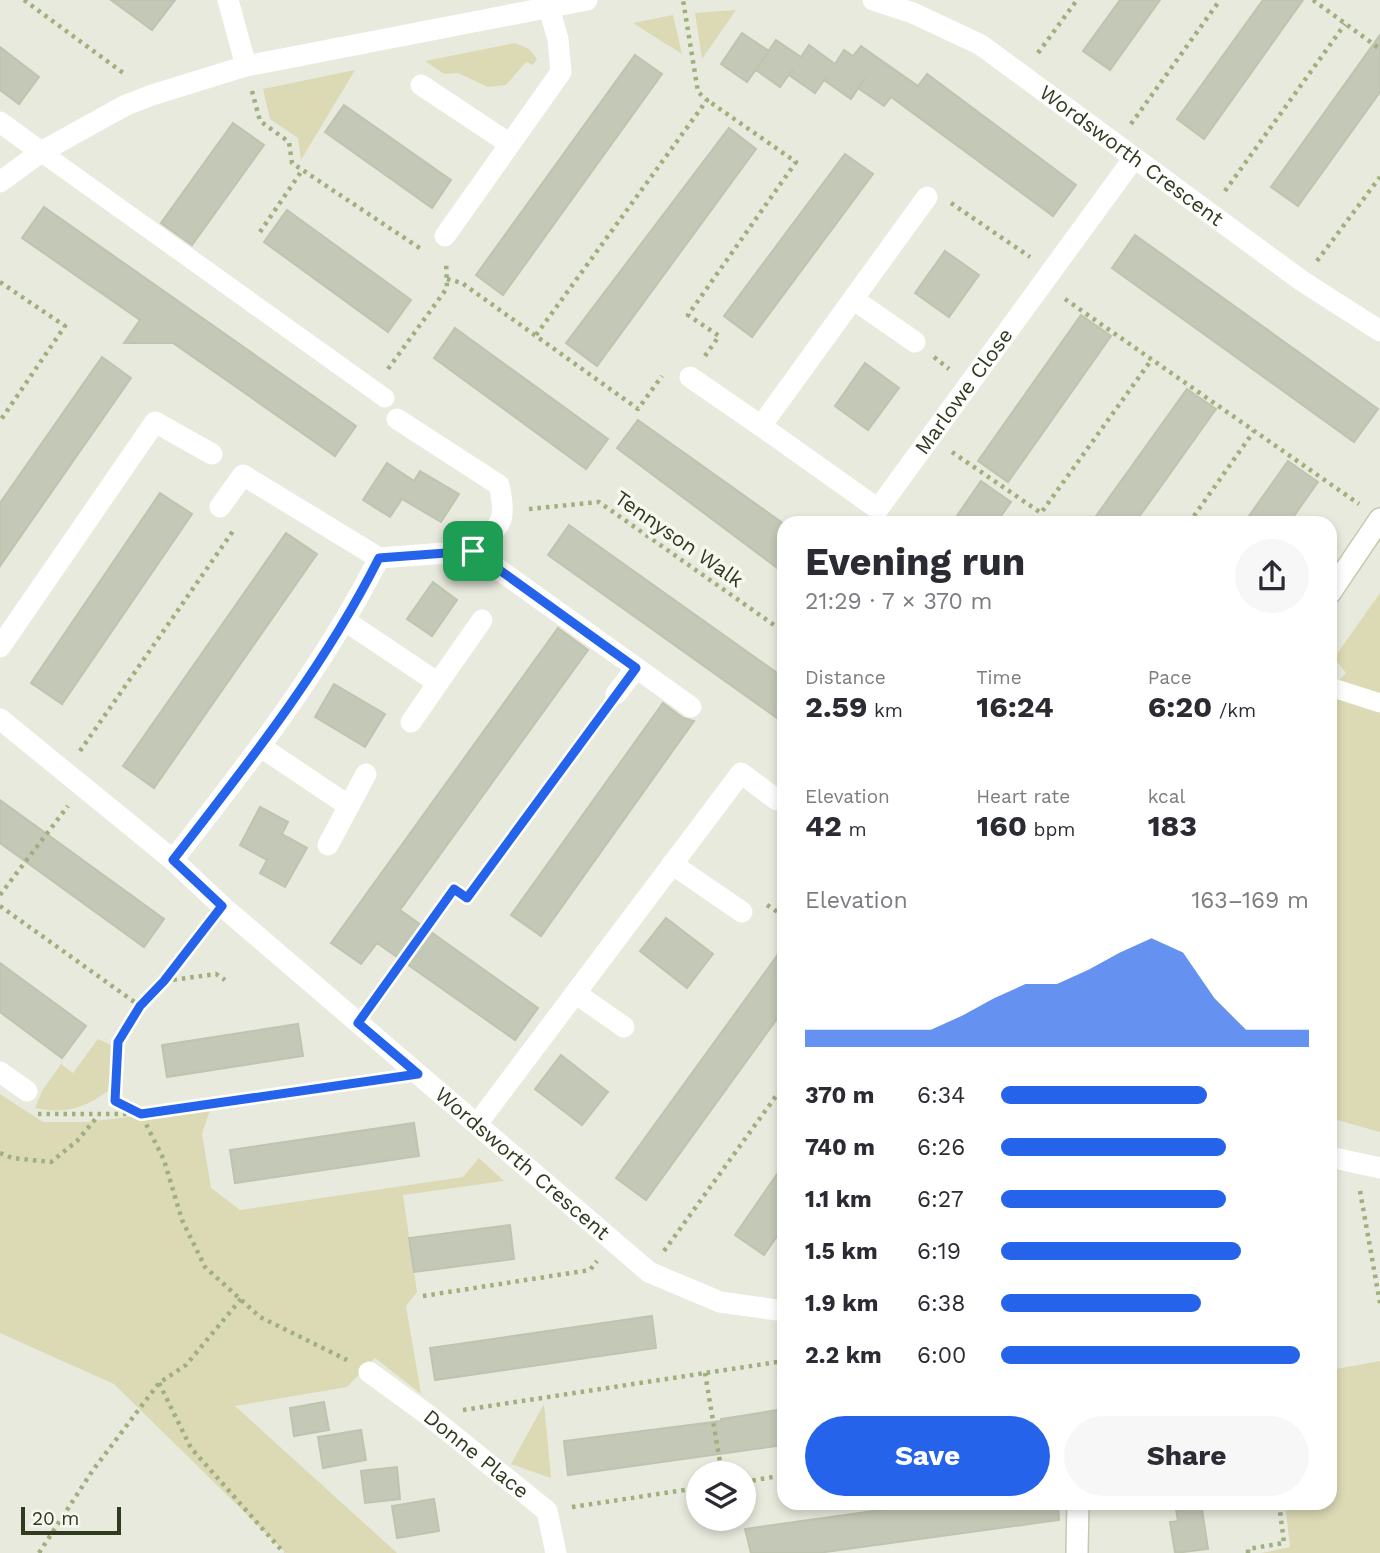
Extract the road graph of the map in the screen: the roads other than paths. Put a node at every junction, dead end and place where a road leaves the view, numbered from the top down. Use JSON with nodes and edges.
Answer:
{"nodes":[{"id":1,"x":228,"y":0,"type":"edge"},
{"id":2,"x":587,"y":0,"type":"edge"},
{"id":3,"x":873,"y":0,"type":"edge"},
{"id":4,"x":548,"y":5,"type":"junction"},
{"id":5,"x":246,"y":66,"type":"junction"},
{"id":6,"x":421,"y":85,"type":"dead end"},
{"id":7,"x":0,"y":122,"type":"edge"},
{"id":8,"x":510,"y":144,"type":"junction"},
{"id":9,"x":41,"y":152,"type":"junction"},
{"id":10,"x":1134,"y":158,"type":"junction"},
{"id":11,"x":0,"y":182,"type":"edge"},
{"id":12,"x":927,"y":197,"type":"road end"},
{"id":13,"x":445,"y":236,"type":"road end"},
{"id":14,"x":853,"y":299,"type":"junction"},
{"id":15,"x":1380,"y":331,"type":"edge"},
{"id":16,"x":915,"y":342,"type":"road end"},
{"id":17,"x":690,"y":377,"type":"road end"},
{"id":18,"x":379,"y":394,"type":"road end"},
{"id":19,"x":761,"y":426,"type":"junction"},
{"id":20,"x":404,"y":432,"type":"dead end"},
{"id":21,"x":212,"y":454,"type":"dead end"},
{"id":22,"x":222,"y":505,"type":"road end"},
{"id":23,"x":1380,"y":519,"type":"edge"},
{"id":24,"x":473,"y":551,"type":"junction"},
{"id":25,"x":379,"y":558,"type":"junction"},
{"id":26,"x":1337,"y":583,"type":"edge"},
{"id":27,"x":482,"y":620,"type":"dead end"},
{"id":28,"x":347,"y":622,"type":"junction"},
{"id":29,"x":0,"y":647,"type":"edge"},
{"id":30,"x":636,"y":668,"type":"junction"},
{"id":31,"x":438,"y":683,"type":"junction"},
{"id":32,"x":1337,"y":689,"type":"edge"},
{"id":33,"x":616,"y":694,"type":"road end"},
{"id":34,"x":1380,"y":704,"type":"edge"},
{"id":35,"x":691,"y":708,"type":"dead end"},
{"id":36,"x":0,"y":719,"type":"edge"},
{"id":37,"x":411,"y":722,"type":"dead end"},
{"id":38,"x":261,"y":747,"type":"junction"},
{"id":39,"x":366,"y":774,"type":"dead end"},
{"id":40,"x":777,"y":800,"type":"dead end"},
{"id":41,"x":349,"y":806,"type":"junction"},
{"id":42,"x":328,"y":845,"type":"dead end"},
{"id":43,"x":173,"y":860,"type":"junction"},
{"id":44,"x":672,"y":863,"type":"junction"},
{"id":45,"x":742,"y":912,"type":"dead end"},
{"id":46,"x":575,"y":993,"type":"junction"},
{"id":47,"x":624,"y":1027,"type":"dead end"},
{"id":48,"x":0,"y":1072,"type":"edge"},
{"id":49,"x":27,"y":1091,"type":"road end"},
{"id":50,"x":477,"y":1124,"type":"junction"},
{"id":51,"x":1337,"y":1159,"type":"edge"},
{"id":52,"x":1380,"y":1168,"type":"edge"},
{"id":53,"x":777,"y":1310,"type":"edge"},
{"id":54,"x":369,"y":1372,"type":"road end"},
{"id":55,"x":1078,"y":1510,"type":"edge"},
{"id":56,"x":556,"y":1553,"type":"edge"},
{"id":57,"x":1077,"y":1553,"type":"edge"}],
"edges":[{"from":1,"to":5,"type":"street"},
{"from":2,"to":4,"type":"street"},
{"from":3,"to":10,"type":"street","name":"Wordsworth Crescent"},
{"from":4,"to":5,"type":"street"},
{"from":4,"to":8,"type":"street"},
{"from":5,"to":9,"type":"street"},
{"from":6,"to":8,"type":"street"},
{"from":7,"to":9,"type":"street"},
{"from":8,"to":13,"type":"street"},
{"from":9,"to":11,"type":"street"},
{"from":9,"to":18,"type":"lane"},
{"from":10,"to":15,"type":"street","name":"Wordsworth Crescent"},
{"from":10,"to":19,"type":"street","name":"Marlowe Close"},
{"from":12,"to":14,"type":"street"},
{"from":14,"to":16,"type":"street"},
{"from":14,"to":19,"type":"street"},
{"from":17,"to":19,"type":"street","name":"Marlowe Close"},
{"from":20,"to":24,"type":"street"},
{"from":21,"to":29,"type":"street"},
{"from":22,"to":25,"type":"street"},
{"from":23,"to":26,"type":"street"},
{"from":24,"to":25,"type":"street"},
{"from":24,"to":30,"type":"street"},
{"from":25,"to":28,"type":"street"},
{"from":27,"to":31,"type":"street"},
{"from":28,"to":31,"type":"street"},
{"from":28,"to":38,"type":"street"},
{"from":30,"to":33,"type":"street"},
{"from":30,"to":35,"type":"street"},
{"from":31,"to":37,"type":"street"},
{"from":32,"to":34,"type":"lane"},
{"from":36,"to":43,"type":"street","name":"Wordsworth Crescent"},
{"from":38,"to":41,"type":"street"},
{"from":38,"to":43,"type":"street"},
{"from":39,"to":41,"type":"street"},
{"from":40,"to":44,"type":"street"},
{"from":41,"to":42,"type":"street"},
{"from":43,"to":50,"type":"street","name":"Wordsworth Crescent"},
{"from":44,"to":45,"type":"street"},
{"from":44,"to":46,"type":"street"},
{"from":46,"to":47,"type":"street"},
{"from":46,"to":50,"type":"street"},
{"from":48,"to":49,"type":"street"},
{"from":50,"to":53,"type":"street","name":"Wordsworth Crescent"},
{"from":51,"to":52,"type":"street"},
{"from":54,"to":56,"type":"street","name":"Donne Place"},
{"from":55,"to":57,"type":"street"}]}
